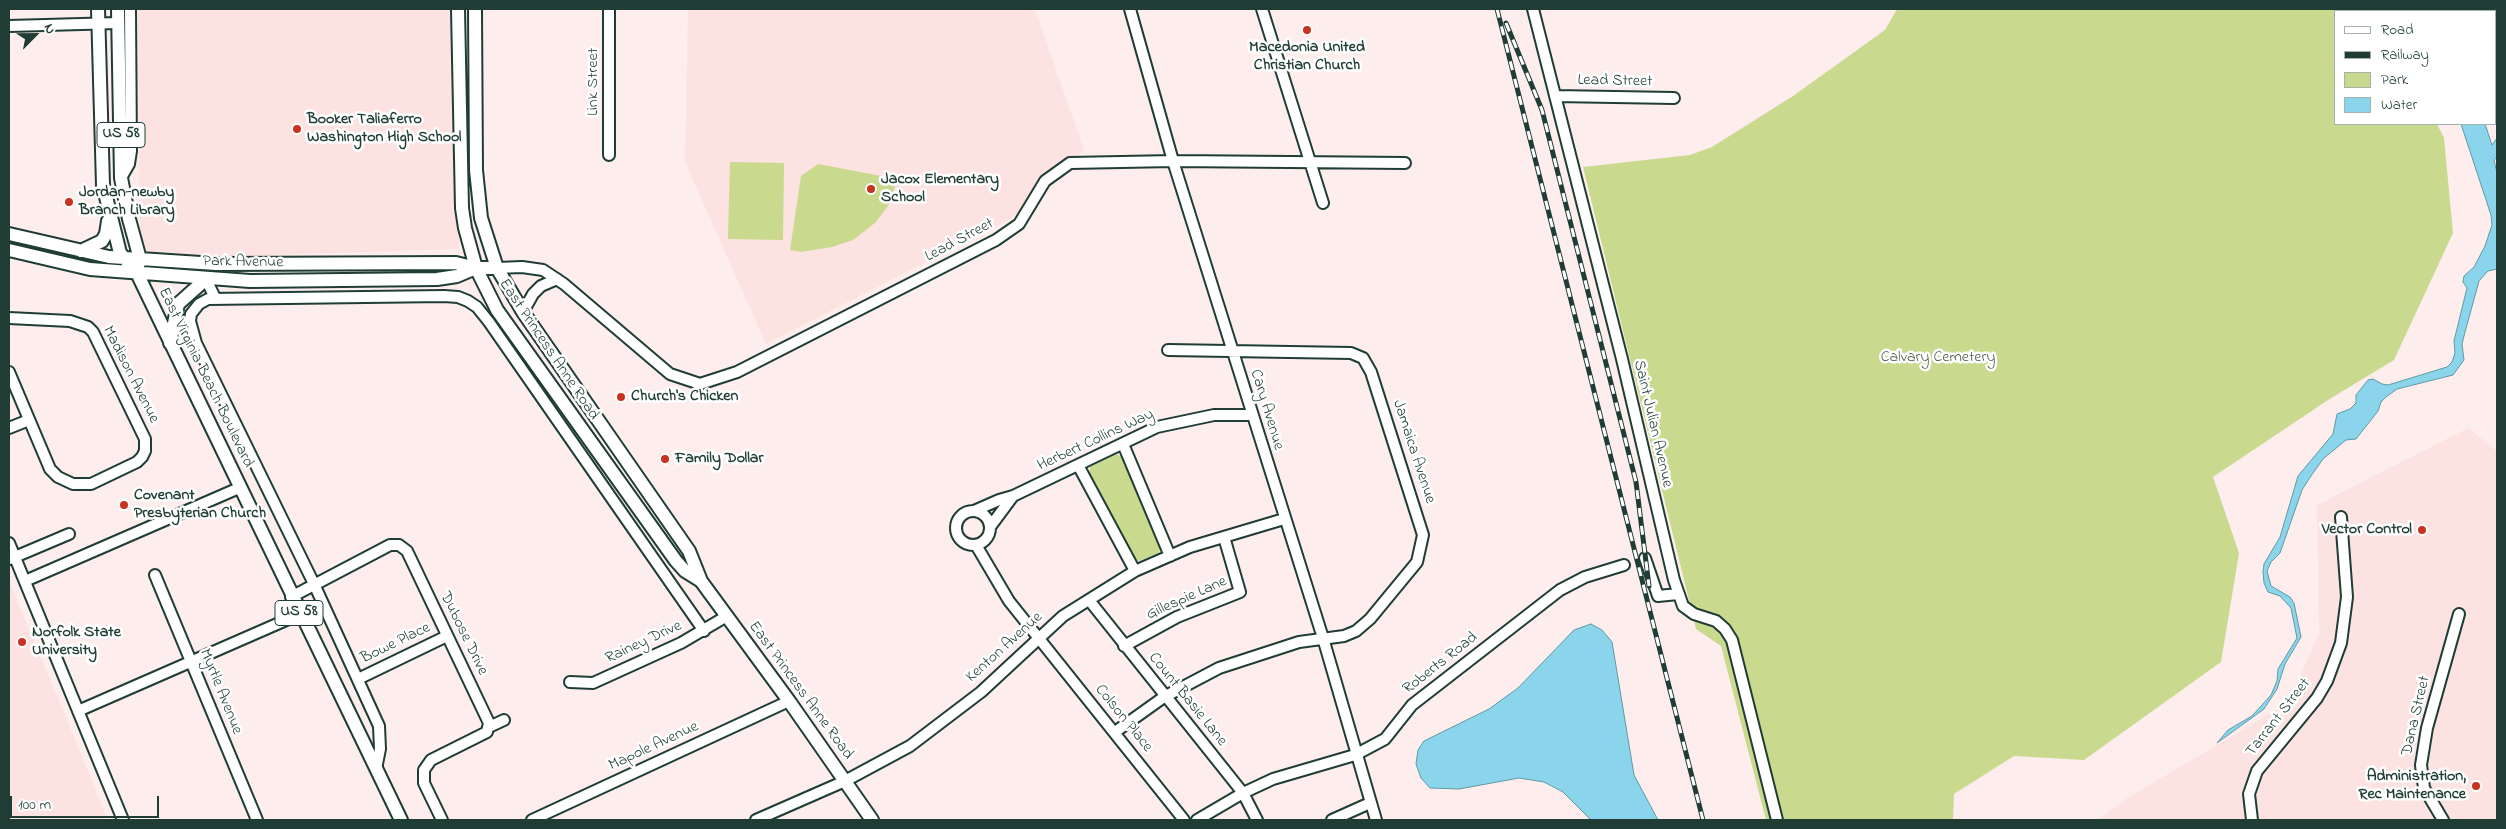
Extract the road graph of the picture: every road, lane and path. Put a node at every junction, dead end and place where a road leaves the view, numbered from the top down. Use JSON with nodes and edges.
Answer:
{"nodes":[{"id":1,"x":98,"y":9,"type":"edge"},
{"id":2,"x":118,"y":9,"type":"edge"},
{"id":3,"x":130,"y":9,"type":"edge"},
{"id":4,"x":458,"y":9,"type":"edge"},
{"id":5,"x":474,"y":9,"type":"edge"},
{"id":6,"x":609,"y":9,"type":"edge"},
{"id":7,"x":1130,"y":9,"type":"edge"},
{"id":8,"x":1262,"y":9,"type":"edge"},
{"id":9,"x":1533,"y":9,"type":"edge"},
{"id":10,"x":98,"y":23,"type":"junction"},
{"id":11,"x":118,"y":23,"type":"junction"},
{"id":12,"x":9,"y":26,"type":"edge"},
{"id":13,"x":1555,"y":96,"type":"junction"},
{"id":14,"x":1674,"y":98,"type":"dead end"},
{"id":15,"x":609,"y":155,"type":"dead end"},
{"id":16,"x":1173,"y":160,"type":"junction"},
{"id":17,"x":1310,"y":163,"type":"junction"},
{"id":18,"x":1406,"y":164,"type":"dead end"},
{"id":19,"x":122,"y":178,"type":"junction"},
{"id":20,"x":1323,"y":203,"type":"dead end"},
{"id":21,"x":108,"y":211,"type":"junction"},
{"id":22,"x":9,"y":234,"type":"edge"},
{"id":23,"x":9,"y":250,"type":"edge"},
{"id":24,"x":80,"y":251,"type":"junction"},
{"id":25,"x":122,"y":258,"type":"junction"},
{"id":26,"x":140,"y":259,"type":"junction"},
{"id":27,"x":476,"y":268,"type":"junction"},
{"id":28,"x":497,"y":268,"type":"junction"},
{"id":29,"x":136,"y":274,"type":"junction"},
{"id":30,"x":206,"y":279,"type":"junction"},
{"id":31,"x":557,"y":279,"type":"junction"},
{"id":32,"x":214,"y":298,"type":"junction"},
{"id":33,"x":523,"y":312,"type":"junction"},
{"id":34,"x":9,"y":318,"type":"edge"},
{"id":35,"x":170,"y":343,"type":"junction"},
{"id":36,"x":1168,"y":350,"type":"dead end"},
{"id":37,"x":1232,"y":350,"type":"junction"},
{"id":38,"x":9,"y":372,"type":"edge"},
{"id":39,"x":1252,"y":415,"type":"junction"},
{"id":40,"x":29,"y":420,"type":"junction"},
{"id":41,"x":9,"y":428,"type":"edge"},
{"id":42,"x":1123,"y":444,"type":"junction"},
{"id":43,"x":1078,"y":465,"type":"junction"},
{"id":44,"x":239,"y":488,"type":"junction"},
{"id":45,"x":1013,"y":496,"type":"junction"},
{"id":46,"x":974,"y":511,"type":"junction"},
{"id":47,"x":2341,"y":517,"type":"dead end"},
{"id":48,"x":1284,"y":520,"type":"junction"},
{"id":49,"x":990,"y":527,"type":"junction"},
{"id":50,"x":68,"y":534,"type":"dead end"},
{"id":51,"x":1224,"y":537,"type":"junction"},
{"id":52,"x":9,"y":543,"type":"edge"},
{"id":53,"x":976,"y":545,"type":"junction"},
{"id":54,"x":1170,"y":556,"type":"junction"},
{"id":55,"x":12,"y":558,"type":"edge"},
{"id":56,"x":1645,"y":558,"type":"dead end"},
{"id":57,"x":1624,"y":565,"type":"dead end"},
{"id":58,"x":1135,"y":571,"type":"junction"},
{"id":59,"x":155,"y":575,"type":"dead end"},
{"id":60,"x":25,"y":581,"type":"junction"},
{"id":61,"x":701,"y":581,"type":"junction"},
{"id":62,"x":314,"y":584,"type":"junction"},
{"id":63,"x":1678,"y":594,"type":"junction"},
{"id":64,"x":291,"y":596,"type":"junction"},
{"id":65,"x":1088,"y":600,"type":"junction"},
{"id":66,"x":300,"y":614,"type":"junction"},
{"id":67,"x":2458,"y":614,"type":"dead end"},
{"id":68,"x":726,"y":616,"type":"junction"},
{"id":69,"x":704,"y":630,"type":"junction"},
{"id":70,"x":447,"y":636,"type":"junction"},
{"id":71,"x":1038,"y":638,"type":"junction"},
{"id":72,"x":1323,"y":638,"type":"junction"},
{"id":73,"x":1124,"y":646,"type":"junction"},
{"id":74,"x":191,"y":662,"type":"junction"},
{"id":75,"x":358,"y":679,"type":"junction"},
{"id":76,"x":570,"y":682,"type":"dead end"},
{"id":77,"x":1164,"y":697,"type":"junction"},
{"id":78,"x":789,"y":701,"type":"junction"},
{"id":79,"x":78,"y":711,"type":"junction"},
{"id":80,"x":504,"y":720,"type":"dead end"},
{"id":81,"x":489,"y":727,"type":"junction"},
{"id":82,"x":1115,"y":732,"type":"junction"},
{"id":83,"x":1355,"y":754,"type":"junction"},
{"id":84,"x":376,"y":769,"type":"junction"},
{"id":85,"x":844,"y":782,"type":"junction"},
{"id":86,"x":1243,"y":793,"type":"junction"},
{"id":87,"x":1370,"y":803,"type":"junction"},
{"id":88,"x":123,"y":820,"type":"edge"},
{"id":89,"x":257,"y":820,"type":"edge"},
{"id":90,"x":401,"y":820,"type":"edge"},
{"id":91,"x":442,"y":820,"type":"edge"},
{"id":92,"x":532,"y":820,"type":"edge"},
{"id":93,"x":756,"y":820,"type":"edge"},
{"id":94,"x":872,"y":820,"type":"edge"},
{"id":95,"x":1184,"y":820,"type":"edge"},
{"id":96,"x":1197,"y":820,"type":"edge"},
{"id":97,"x":1257,"y":820,"type":"edge"},
{"id":98,"x":1332,"y":820,"type":"edge"},
{"id":99,"x":1376,"y":820,"type":"edge"},
{"id":100,"x":1777,"y":820,"type":"edge"},
{"id":101,"x":2252,"y":820,"type":"edge"},
{"id":102,"x":2443,"y":820,"type":"edge"}],
"edges":[{"from":1,"to":10,"type":"main road","name":"East Virginia Beach Boulevard","number":"US 58"},
{"from":2,"to":11,"type":"main road","number":"US 58"},
{"from":3,"to":19,"type":"street"},
{"from":4,"to":27,"type":"main road","name":"East Princess Anne Road"},
{"from":5,"to":28,"type":"main road","name":"East Princess Anne Road"},
{"from":6,"to":15,"type":"street","name":"Link Street"},
{"from":7,"to":16,"type":"street","name":"Cary Avenue"},
{"from":8,"to":17,"type":"street"},
{"from":9,"to":13,"type":"street","name":"Saint Julian Avenue"},
{"from":10,"to":11,"type":"street"},
{"from":10,"to":12,"type":"street"},
{"from":10,"to":21,"type":"main road","name":"East Virginia Beach Boulevard","number":"US 58"},
{"from":11,"to":19,"type":"main road","number":"US 58"},
{"from":13,"to":14,"type":"street","name":"Lead Street"},
{"from":13,"to":63,"type":"street","name":"Saint Julian Avenue"},
{"from":16,"to":17,"type":"street","name":"Lead Street"},
{"from":16,"to":31,"type":"street","name":"Lead Street"},
{"from":16,"to":37,"type":"street","name":"Cary Avenue"},
{"from":17,"to":18,"type":"street","name":"Lead Street"},
{"from":17,"to":20,"type":"street"},
{"from":19,"to":26,"type":"main road","number":"US 58"},
{"from":21,"to":24,"type":"main road"},
{"from":21,"to":25,"type":"main road","name":"East Virginia Beach Boulevard","number":"US 58"},
{"from":22,"to":24,"type":"main road","name":"Park Avenue"},
{"from":23,"to":29,"type":"main road","name":"Park Avenue"},
{"from":24,"to":25,"type":"main road","name":"Park Avenue"},
{"from":25,"to":26,"type":"main road","name":"Park Avenue"},
{"from":25,"to":29,"type":"main road","name":"East Virginia Beach Boulevard","number":"US 58"},
{"from":26,"to":27,"type":"main road","name":"Park Avenue"},
{"from":26,"to":29,"type":"main road"},
{"from":27,"to":28,"type":"main road","name":"Park Avenue"},
{"from":27,"to":30,"type":"main road","name":"Park Avenue"},
{"from":27,"to":61,"type":"main road","name":"East Princess Anne Road"},
{"from":28,"to":31,"type":"street","name":"Lead Street"},
{"from":28,"to":33,"type":"main road","name":"East Princess Anne Road"},
{"from":29,"to":30,"type":"main road","name":"Park Avenue"},
{"from":29,"to":35,"type":"main road","name":"East Virginia Beach Boulevard","number":"US 58"},
{"from":30,"to":32,"type":"street"},
{"from":30,"to":35,"type":"main road"},
{"from":31,"to":33,"type":"street"},
{"from":32,"to":62,"type":"street"},
{"from":32,"to":69,"type":"street"},
{"from":33,"to":61,"type":"main road","name":"East Princess Anne Road"},
{"from":34,"to":40,"type":"street","name":"Madison Avenue"},
{"from":35,"to":44,"type":"main road","name":"East Virginia Beach Boulevard","number":"US 58"},
{"from":36,"to":37,"type":"street","name":"Jamaica Avenue"},
{"from":37,"to":39,"type":"street","name":"Cary Avenue"},
{"from":37,"to":72,"type":"street","name":"Jamaica Avenue"},
{"from":38,"to":40,"type":"street","name":"Madison Avenue"},
{"from":39,"to":42,"type":"street","name":"Herbert Collins Way"},
{"from":39,"to":48,"type":"street","name":"Cary Avenue"},
{"from":40,"to":41,"type":"street"},
{"from":42,"to":43,"type":"street","name":"Herbert Collins Way"},
{"from":42,"to":54,"type":"street"},
{"from":43,"to":45,"type":"street","name":"Herbert Collins Way"},
{"from":43,"to":58,"type":"street"},
{"from":44,"to":60,"type":"street"},
{"from":44,"to":64,"type":"main road","name":"East Virginia Beach Boulevard","number":"US 58"},
{"from":45,"to":46,"type":"street","name":"Herbert Collins Way"},
{"from":45,"to":49,"type":"street","name":"Herbert Collins Way"},
{"from":46,"to":49,"type":"street"},
{"from":46,"to":53,"type":"street","name":"Herbert Collins Way"},
{"from":47,"to":101,"type":"street","name":"Tarrant Street"},
{"from":48,"to":51,"type":"street","name":"Kenton Avenue"},
{"from":48,"to":72,"type":"street","name":"Cary Avenue"},
{"from":49,"to":53,"type":"street","name":"Herbert Collins Way"},
{"from":50,"to":55,"type":"street"},
{"from":51,"to":54,"type":"street","name":"Kenton Avenue"},
{"from":51,"to":73,"type":"street","name":"Gillespie Lane"},
{"from":52,"to":55,"type":"street"},
{"from":53,"to":71,"type":"street","name":"Herbert Collins Way"},
{"from":54,"to":58,"type":"street","name":"Kenton Avenue"},
{"from":55,"to":60,"type":"street"},
{"from":56,"to":63,"type":"street"},
{"from":57,"to":83,"type":"street","name":"Roberts Road"},
{"from":58,"to":65,"type":"street","name":"Kenton Avenue"},
{"from":59,"to":74,"type":"street","name":"Myrtle Avenue"},
{"from":60,"to":79,"type":"street"},
{"from":61,"to":68,"type":"main road","name":"East Princess Anne Road"},
{"from":62,"to":64,"type":"street","name":"Dubose Drive"},
{"from":62,"to":70,"type":"street","name":"Dubose Drive"},
{"from":62,"to":75,"type":"street"},
{"from":63,"to":100,"type":"street","name":"Saint Julian Avenue"},
{"from":64,"to":66,"type":"main road","name":"East Virginia Beach Boulevard","number":"US 58"},
{"from":65,"to":71,"type":"street","name":"Kenton Avenue"},
{"from":65,"to":73,"type":"street","name":"Count Basie Lane"},
{"from":66,"to":74,"type":"street"},
{"from":66,"to":84,"type":"main road","name":"East Virginia Beach Boulevard","number":"US 58"},
{"from":67,"to":102,"type":"street","name":"Dana Street"},
{"from":68,"to":69,"type":"street","name":"Rainey Drive"},
{"from":68,"to":78,"type":"main road","name":"East Princess Anne Road"},
{"from":69,"to":76,"type":"street","name":"Rainey Drive"},
{"from":70,"to":75,"type":"street","name":"Bowe Place"},
{"from":70,"to":81,"type":"street","name":"Dubose Drive"},
{"from":71,"to":82,"type":"street","name":"Colson Place"},
{"from":71,"to":85,"type":"street","name":"Kenton Avenue"},
{"from":72,"to":77,"type":"street","name":"Jamaica Avenue"},
{"from":72,"to":83,"type":"street","name":"Cary Avenue"},
{"from":73,"to":77,"type":"street","name":"Count Basie Lane"},
{"from":74,"to":79,"type":"street"},
{"from":74,"to":89,"type":"street","name":"Myrtle Avenue"},
{"from":75,"to":84,"type":"street"},
{"from":77,"to":82,"type":"street","name":"Jamaica Avenue"},
{"from":77,"to":86,"type":"street","name":"Count Basie Lane"},
{"from":78,"to":85,"type":"main road","name":"East Princess Anne Road"},
{"from":78,"to":92,"type":"street","name":"Mapole Avenue"},
{"from":79,"to":88,"type":"street"},
{"from":80,"to":81,"type":"street"},
{"from":81,"to":91,"type":"street"},
{"from":82,"to":95,"type":"street","name":"Colson Place"},
{"from":83,"to":86,"type":"street","name":"Roberts Road"},
{"from":83,"to":87,"type":"street","name":"Cary Avenue"},
{"from":84,"to":90,"type":"main road","name":"East Virginia Beach Boulevard","number":"US 58"},
{"from":85,"to":93,"type":"street","name":"Kenton Avenue"},
{"from":85,"to":94,"type":"main road","name":"East Princess Anne Road"},
{"from":86,"to":96,"type":"street","name":"Roberts Road"},
{"from":86,"to":97,"type":"street","name":"Count Basie Lane"},
{"from":87,"to":98,"type":"street"},
{"from":87,"to":99,"type":"street","name":"Cary Avenue"}]}
